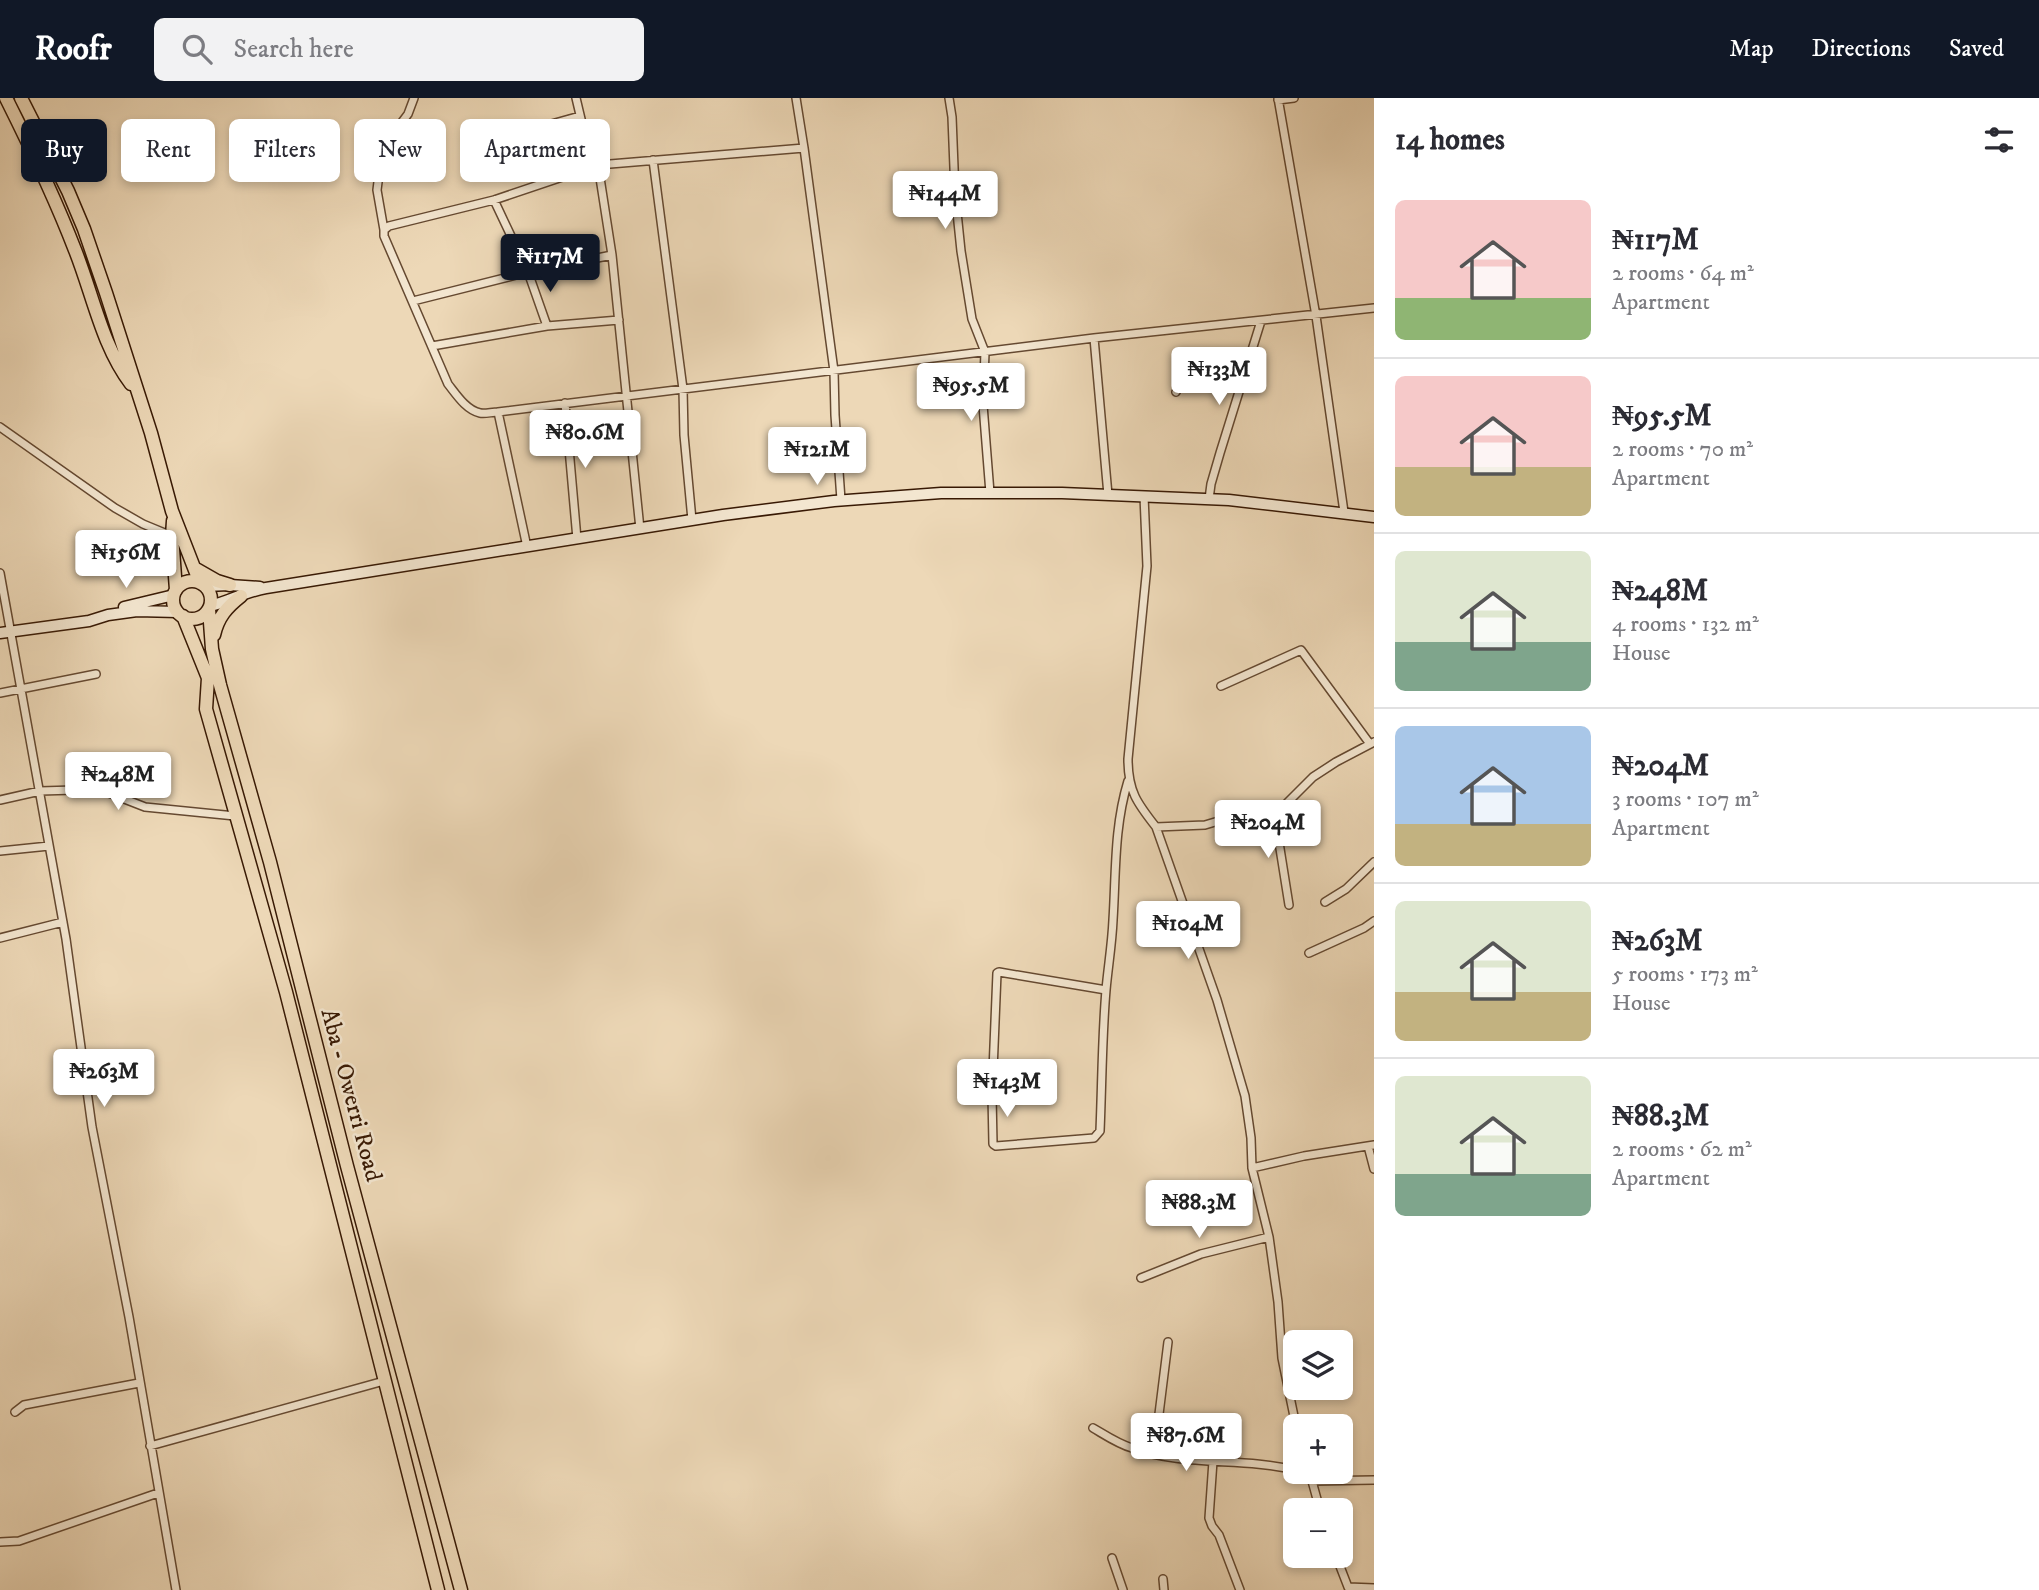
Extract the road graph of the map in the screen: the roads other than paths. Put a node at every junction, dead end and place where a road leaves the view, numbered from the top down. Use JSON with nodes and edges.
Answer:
{"nodes":[{"id":1,"x":6,"y":98,"type":"edge"},
{"id":2,"x":21,"y":98,"type":"edge"},
{"id":3,"x":414,"y":98,"type":"edge"},
{"id":4,"x":576,"y":98,"type":"edge"},
{"id":5,"x":796,"y":98,"type":"edge"},
{"id":6,"x":949,"y":98,"type":"edge"},
{"id":7,"x":1294,"y":98,"type":"edge"},
{"id":8,"x":1278,"y":99,"type":"edge"},
{"id":9,"x":580,"y":116,"type":"junction"},
{"id":10,"x":569,"y":119,"type":"edge"},
{"id":11,"x":581,"y":119,"type":"edge"},
{"id":12,"x":804,"y":148,"type":"junction"},
{"id":13,"x":653,"y":160,"type":"junction"},
{"id":14,"x":610,"y":164,"type":"edge"},
{"id":15,"x":547,"y":182,"type":"edge"},
{"id":16,"x":601,"y":182,"type":"edge"},
{"id":17,"x":494,"y":200,"type":"junction"},
{"id":18,"x":384,"y":230,"type":"junction"},
{"id":19,"x":612,"y":256,"type":"junction"},
{"id":20,"x":528,"y":272,"type":"junction"},
{"id":21,"x":413,"y":300,"type":"junction"},
{"id":22,"x":1374,"y":308,"type":"edge"},
{"id":23,"x":1316,"y":316,"type":"junction"},
{"id":24,"x":619,"y":320,"type":"junction"},
{"id":25,"x":1261,"y":321,"type":"junction"},
{"id":26,"x":547,"y":326,"type":"junction"},
{"id":27,"x":1094,"y":338,"type":"junction"},
{"id":28,"x":432,"y":346,"type":"junction"},
{"id":29,"x":985,"y":352,"type":"junction"},
{"id":30,"x":834,"y":371,"type":"junction"},
{"id":31,"x":1241,"y":381,"type":"junction"},
{"id":32,"x":683,"y":389,"type":"junction"},
{"id":33,"x":138,"y":393,"type":"junction"},
{"id":34,"x":1176,"y":393,"type":"dead end"},
{"id":35,"x":627,"y":396,"type":"junction"},
{"id":36,"x":565,"y":403,"type":"junction"},
{"id":37,"x":498,"y":412,"type":"junction"},
{"id":38,"x":0,"y":428,"type":"edge"},
{"id":39,"x":990,"y":493,"type":"junction"},
{"id":40,"x":1108,"y":495,"type":"junction"},
{"id":41,"x":1144,"y":496,"type":"junction"},
{"id":42,"x":1209,"y":499,"type":"junction"},
{"id":43,"x":841,"y":500,"type":"junction"},
{"id":44,"x":173,"y":510,"type":"junction"},
{"id":45,"x":1343,"y":512,"type":"junction"},
{"id":46,"x":1374,"y":517,"type":"edge"},
{"id":47,"x":692,"y":520,"type":"junction"},
{"id":48,"x":640,"y":529,"type":"junction"},
{"id":49,"x":172,"y":536,"type":"junction"},
{"id":50,"x":577,"y":539,"type":"junction"},
{"id":51,"x":527,"y":547,"type":"junction"},
{"id":52,"x":195,"y":569,"type":"junction"},
{"id":53,"x":0,"y":573,"type":"edge"},
{"id":54,"x":203,"y":584,"type":"junction"},
{"id":55,"x":230,"y":585,"type":"junction"},
{"id":56,"x":266,"y":588,"type":"junction"},
{"id":57,"x":175,"y":592,"type":"junction"},
{"id":58,"x":241,"y":596,"type":"junction"},
{"id":59,"x":210,"y":607,"type":"junction"},
{"id":60,"x":180,"y":614,"type":"junction"},
{"id":61,"x":89,"y":621,"type":"junction"},
{"id":62,"x":6,"y":632,"type":"edge"},
{"id":63,"x":212,"y":649,"type":"junction"},
{"id":64,"x":96,"y":674,"type":"dead end"},
{"id":65,"x":1221,"y":686,"type":"dead end"},
{"id":66,"x":20,"y":689,"type":"junction"},
{"id":67,"x":0,"y":693,"type":"edge"},
{"id":68,"x":1372,"y":743,"type":"edge"},
{"id":69,"x":1128,"y":780,"type":"junction"},
{"id":70,"x":40,"y":791,"type":"junction"},
{"id":71,"x":0,"y":800,"type":"edge"},
{"id":72,"x":1274,"y":811,"type":"junction"},
{"id":73,"x":235,"y":816,"type":"junction"},
{"id":74,"x":1156,"y":827,"type":"junction"},
{"id":75,"x":49,"y":846,"type":"junction"},
{"id":76,"x":0,"y":851,"type":"edge"},
{"id":77,"x":1374,"y":862,"type":"edge"},
{"id":78,"x":1325,"y":902,"type":"dead end"},
{"id":79,"x":1289,"y":905,"type":"dead end"},
{"id":80,"x":1374,"y":921,"type":"edge"},
{"id":81,"x":63,"y":922,"type":"junction"},
{"id":82,"x":0,"y":939,"type":"edge"},
{"id":83,"x":1310,"y":953,"type":"dead end"},
{"id":84,"x":1106,"y":990,"type":"junction"},
{"id":85,"x":1371,"y":1146,"type":"edge"},
{"id":86,"x":347,"y":1166,"type":"junction"},
{"id":87,"x":331,"y":1168,"type":"junction"},
{"id":88,"x":1252,"y":1168,"type":"junction"},
{"id":89,"x":1374,"y":1169,"type":"edge"},
{"id":90,"x":1269,"y":1237,"type":"junction"},
{"id":91,"x":1141,"y":1278,"type":"dead end"},
{"id":92,"x":1168,"y":1342,"type":"dead end"},
{"id":93,"x":384,"y":1381,"type":"junction"},
{"id":94,"x":139,"y":1383,"type":"junction"},
{"id":95,"x":15,"y":1412,"type":"dead end"},
{"id":96,"x":1294,"y":1414,"type":"edge"},
{"id":97,"x":1093,"y":1428,"type":"dead end"},
{"id":98,"x":150,"y":1446,"type":"junction"},
{"id":99,"x":1154,"y":1454,"type":"junction"},
{"id":100,"x":1213,"y":1461,"type":"junction"},
{"id":101,"x":1283,"y":1467,"type":"edge"},
{"id":102,"x":1353,"y":1480,"type":"edge"},
{"id":103,"x":1374,"y":1480,"type":"edge"},
{"id":104,"x":158,"y":1493,"type":"junction"},
{"id":105,"x":0,"y":1542,"type":"edge"},
{"id":106,"x":1112,"y":1558,"type":"dead end"},
{"id":107,"x":1340,"y":1568,"type":"edge"},
{"id":108,"x":1163,"y":1578,"type":"dead end"},
{"id":109,"x":1348,"y":1588,"type":"edge"},
{"id":110,"x":1374,"y":1588,"type":"edge"},
{"id":111,"x":176,"y":1590,"type":"edge"},
{"id":112,"x":438,"y":1590,"type":"edge"},
{"id":113,"x":461,"y":1590,"type":"edge"},
{"id":114,"x":1123,"y":1590,"type":"edge"},
{"id":115,"x":1164,"y":1590,"type":"edge"},
{"id":116,"x":1240,"y":1590,"type":"edge"}],
"edges":[{"from":1,"to":33,"type":"highway","name":"Aba - Owerri Road"},
{"from":2,"to":33,"type":"highway","name":"Aba - Owerri Road"},
{"from":3,"to":18,"type":"street"},
{"from":4,"to":9,"type":"street"},
{"from":5,"to":12,"type":"street"},
{"from":6,"to":29,"type":"street"},
{"from":7,"to":8,"type":"street"},
{"from":8,"to":23,"type":"street"},
{"from":9,"to":10,"type":"street"},
{"from":9,"to":11,"type":"street"},
{"from":12,"to":13,"type":"street"},
{"from":12,"to":30,"type":"street"},
{"from":13,"to":14,"type":"street"},
{"from":13,"to":32,"type":"street"},
{"from":15,"to":17,"type":"street"},
{"from":16,"to":19,"type":"street"},
{"from":17,"to":18,"type":"street"},
{"from":17,"to":20,"type":"street"},
{"from":18,"to":21,"type":"street"},
{"from":19,"to":20,"type":"street"},
{"from":19,"to":24,"type":"street"},
{"from":20,"to":21,"type":"street"},
{"from":20,"to":26,"type":"street"},
{"from":21,"to":28,"type":"street"},
{"from":22,"to":23,"type":"street"},
{"from":23,"to":25,"type":"street"},
{"from":23,"to":45,"type":"street"},
{"from":24,"to":26,"type":"street"},
{"from":24,"to":35,"type":"street"},
{"from":25,"to":27,"type":"street"},
{"from":25,"to":31,"type":"street"},
{"from":26,"to":28,"type":"street"},
{"from":27,"to":29,"type":"street"},
{"from":27,"to":40,"type":"street"},
{"from":28,"to":37,"type":"street"},
{"from":29,"to":30,"type":"street"},
{"from":29,"to":39,"type":"street"},
{"from":30,"to":32,"type":"street"},
{"from":30,"to":43,"type":"street"},
{"from":31,"to":34,"type":"street"},
{"from":31,"to":42,"type":"street"},
{"from":32,"to":35,"type":"street"},
{"from":32,"to":47,"type":"street"},
{"from":33,"to":44,"type":"highway","name":"Aba - Owerri Road"},
{"from":35,"to":36,"type":"street"},
{"from":35,"to":48,"type":"street"},
{"from":36,"to":37,"type":"street"},
{"from":36,"to":50,"type":"street"},
{"from":37,"to":51,"type":"street"},
{"from":38,"to":49,"type":"street"},
{"from":39,"to":40,"type":"main road"},
{"from":39,"to":43,"type":"main road"},
{"from":40,"to":41,"type":"main road"},
{"from":41,"to":42,"type":"main road"},
{"from":41,"to":69,"type":"street"},
{"from":42,"to":45,"type":"main road"},
{"from":43,"to":47,"type":"main road"},
{"from":44,"to":49,"type":"highway","name":"Aba - Owerri Road"},
{"from":44,"to":52,"type":"highway","name":"Aba - Owerri Road"},
{"from":45,"to":46,"type":"main road"},
{"from":47,"to":48,"type":"main road"},
{"from":48,"to":50,"type":"main road"},
{"from":49,"to":57,"type":"highway","name":"Aba - Owerri Road"},
{"from":50,"to":51,"type":"main road"},
{"from":51,"to":56,"type":"main road"},
{"from":52,"to":54,"type":"highway","name":"Aba - Owerri Road"},
{"from":52,"to":55,"type":"highway"},
{"from":53,"to":62,"type":"street"},
{"from":54,"to":55,"type":"main road"},
{"from":54,"to":57,"type":"highway"},
{"from":54,"to":59,"type":"highway","name":"Aba - Owerri Road"},
{"from":55,"to":56,"type":"main road"},
{"from":56,"to":58,"type":"main road"},
{"from":57,"to":60,"type":"highway","name":"Aba - Owerri Road"},
{"from":57,"to":61,"type":"main road"},
{"from":58,"to":59,"type":"main road"},
{"from":58,"to":63,"type":"highway"},
{"from":59,"to":60,"type":"highway"},
{"from":59,"to":63,"type":"highway","name":"Aba - Owerri Road"},
{"from":60,"to":61,"type":"main road"},
{"from":60,"to":73,"type":"highway","name":"Aba - Owerri Road"},
{"from":61,"to":62,"type":"main road"},
{"from":62,"to":66,"type":"street"},
{"from":63,"to":86,"type":"highway","name":"Aba - Owerri Road"},
{"from":64,"to":66,"type":"street"},
{"from":65,"to":68,"type":"street"},
{"from":66,"to":67,"type":"street"},
{"from":66,"to":70,"type":"street"},
{"from":68,"to":72,"type":"street"},
{"from":69,"to":74,"type":"street"},
{"from":69,"to":84,"type":"street"},
{"from":70,"to":71,"type":"street"},
{"from":70,"to":73,"type":"street"},
{"from":70,"to":75,"type":"street"},
{"from":72,"to":74,"type":"street"},
{"from":72,"to":79,"type":"street"},
{"from":73,"to":87,"type":"highway","name":"Aba - Owerri Road"},
{"from":74,"to":88,"type":"street"},
{"from":75,"to":76,"type":"street"},
{"from":75,"to":81,"type":"street"},
{"from":77,"to":78,"type":"street"},
{"from":80,"to":83,"type":"street"},
{"from":81,"to":82,"type":"street"},
{"from":81,"to":94,"type":"street"},
{"from":84,"to":84,"type":"street"},
{"from":85,"to":88,"type":"street"},
{"from":85,"to":89,"type":"street"},
{"from":86,"to":87,"type":"highway"},
{"from":86,"to":113,"type":"highway","name":"Aba - Owerri Road"},
{"from":87,"to":93,"type":"highway","name":"Aba - Owerri Road"},
{"from":88,"to":90,"type":"street"},
{"from":90,"to":91,"type":"street"},
{"from":90,"to":96,"type":"street"},
{"from":92,"to":99,"type":"street"},
{"from":93,"to":98,"type":"street"},
{"from":93,"to":112,"type":"highway","name":"Aba - Owerri Road"},
{"from":94,"to":95,"type":"street"},
{"from":94,"to":98,"type":"street"},
{"from":97,"to":99,"type":"street"},
{"from":98,"to":104,"type":"street"},
{"from":99,"to":100,"type":"street"},
{"from":100,"to":101,"type":"street"},
{"from":100,"to":116,"type":"street"},
{"from":102,"to":103,"type":"street"},
{"from":104,"to":105,"type":"street"},
{"from":104,"to":111,"type":"street"},
{"from":106,"to":114,"type":"street"},
{"from":107,"to":109,"type":"street"},
{"from":108,"to":115,"type":"street"},
{"from":109,"to":110,"type":"street"}]}
